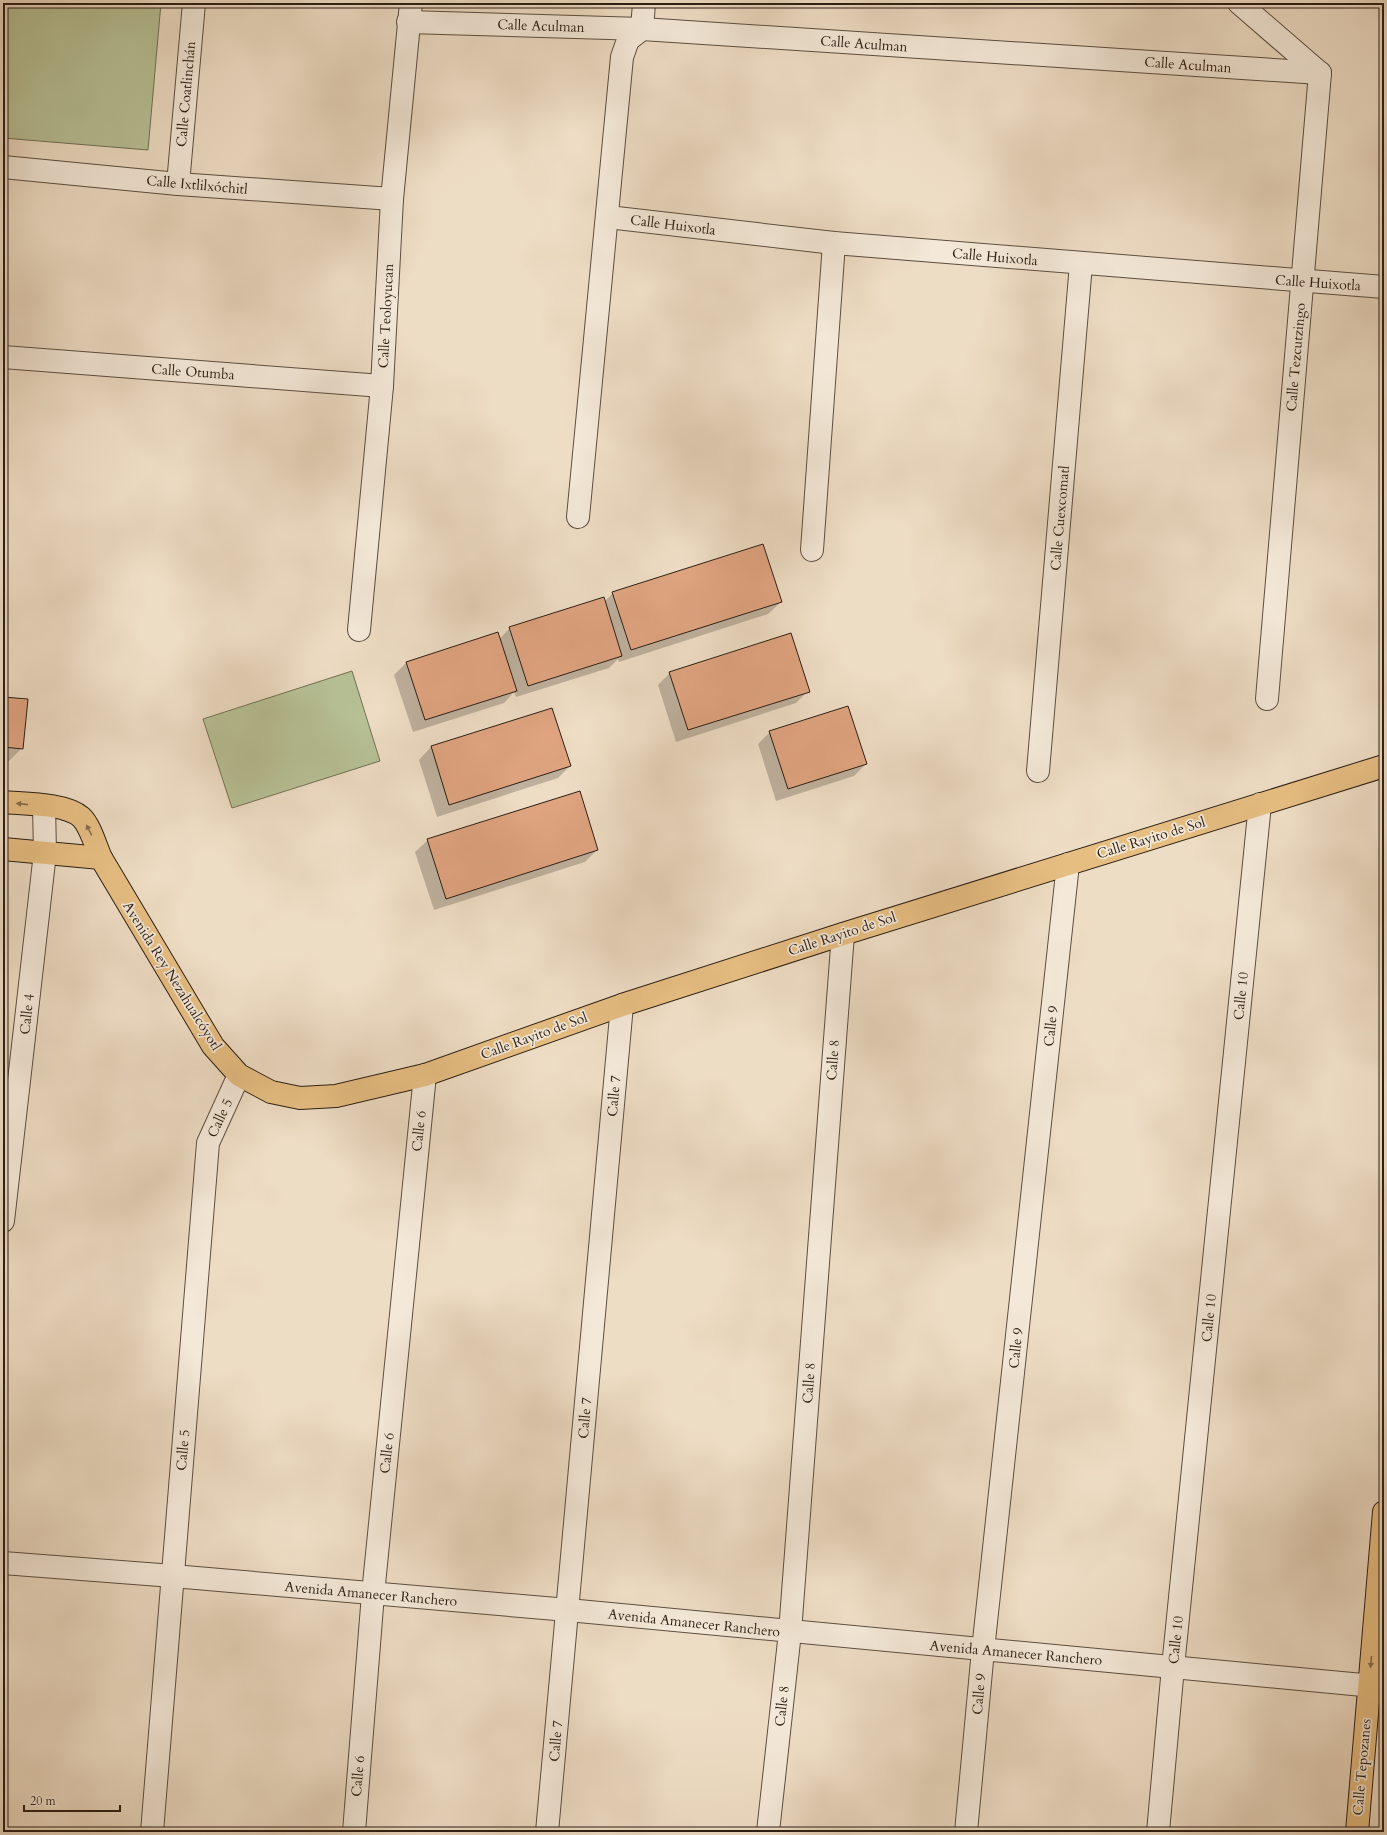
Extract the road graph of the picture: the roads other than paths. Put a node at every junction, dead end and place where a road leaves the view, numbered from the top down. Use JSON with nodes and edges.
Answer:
{"nodes":[{"id":1,"x":194,"y":3,"type":"edge"},
{"id":2,"x":644,"y":3,"type":"edge"},
{"id":3,"x":1239,"y":3,"type":"edge"},
{"id":4,"x":410,"y":13,"type":"edge"},
{"id":5,"x":642,"y":29,"type":"junction"},
{"id":6,"x":1320,"y":73,"type":"junction"},
{"id":7,"x":3,"y":167,"type":"edge"},
{"id":8,"x":178,"y":184,"type":"junction"},
{"id":9,"x":392,"y":199,"type":"junction"},
{"id":10,"x":608,"y":218,"type":"junction"},
{"id":11,"x":834,"y":244,"type":"junction"},
{"id":12,"x":1081,"y":264,"type":"junction"},
{"id":13,"x":1302,"y":282,"type":"junction"},
{"id":14,"x":1384,"y":287,"type":"edge"},
{"id":15,"x":3,"y":357,"type":"edge"},
{"id":16,"x":382,"y":386,"type":"junction"},
{"id":17,"x":578,"y":517,"type":"dead end"},
{"id":18,"x":812,"y":550,"type":"dead end"},
{"id":19,"x":359,"y":630,"type":"dead end"},
{"id":20,"x":1267,"y":699,"type":"dead end"},
{"id":21,"x":1384,"y":766,"type":"edge"},
{"id":22,"x":1038,"y":771,"type":"dead end"},
{"id":23,"x":3,"y":802,"type":"edge"},
{"id":24,"x":1260,"y":804,"type":"junction"},
{"id":25,"x":44,"y":806,"type":"junction"},
{"id":26,"x":3,"y":849,"type":"edge"},
{"id":27,"x":45,"y":853,"type":"junction"},
{"id":28,"x":101,"y":858,"type":"junction"},
{"id":29,"x":1068,"y":864,"type":"junction"},
{"id":30,"x":843,"y":934,"type":"junction"},
{"id":31,"x":622,"y":1005,"type":"junction"},
{"id":32,"x":240,"y":1075,"type":"junction"},
{"id":33,"x":425,"y":1075,"type":"junction"},
{"id":34,"x":300,"y":1098,"type":"joint"},
{"id":35,"x":3,"y":1222,"type":"edge"},
{"id":36,"x":1384,"y":1512,"type":"edge"},
{"id":37,"x":3,"y":1563,"type":"edge"},
{"id":38,"x":173,"y":1576,"type":"junction"},
{"id":39,"x":373,"y":1594,"type":"junction"},
{"id":40,"x":568,"y":1610,"type":"junction"},
{"id":41,"x":790,"y":1632,"type":"junction"},
{"id":42,"x":983,"y":1650,"type":"junction"},
{"id":43,"x":1173,"y":1667,"type":"junction"},
{"id":44,"x":1377,"y":1686,"type":"edge"},
{"id":45,"x":152,"y":1832,"type":"edge"},
{"id":46,"x":354,"y":1832,"type":"edge"},
{"id":47,"x":547,"y":1832,"type":"edge"},
{"id":48,"x":768,"y":1832,"type":"edge"},
{"id":49,"x":966,"y":1832,"type":"edge"},
{"id":50,"x":1158,"y":1832,"type":"edge"},
{"id":51,"x":1357,"y":1832,"type":"edge"}],
"edges":[{"from":1,"to":8,"type":"street","name":"Calle Coatlinchán"},
{"from":2,"to":5,"type":"street"},
{"from":3,"to":6,"type":"street"},
{"from":4,"to":5,"type":"street","name":"Calle Aculman"},
{"from":4,"to":9,"type":"street","name":"Calle Teoloyucan"},
{"from":5,"to":6,"type":"street","name":"Calle Aculman"},
{"from":5,"to":10,"type":"street"},
{"from":6,"to":13,"type":"street","name":"Calle Tezcutzingo"},
{"from":7,"to":8,"type":"street","name":"Calle Ixtlilxóchitl"},
{"from":8,"to":9,"type":"street","name":"Calle Ixtlilxóchitl"},
{"from":9,"to":16,"type":"street","name":"Calle Teoloyucan"},
{"from":10,"to":11,"type":"street","name":"Calle Huixotla"},
{"from":10,"to":17,"type":"street"},
{"from":11,"to":12,"type":"street","name":"Calle Huixotla"},
{"from":11,"to":18,"type":"street"},
{"from":12,"to":13,"type":"street","name":"Calle Huixotla"},
{"from":12,"to":22,"type":"street","name":"Calle Cuexcomatl"},
{"from":13,"to":14,"type":"street","name":"Calle Huixotla"},
{"from":13,"to":20,"type":"street","name":"Calle Tezcutzingo"},
{"from":15,"to":16,"type":"street","name":"Calle Otumba"},
{"from":16,"to":19,"type":"street","name":"Calle Teoloyucan"},
{"from":21,"to":24,"type":"main road","name":"Calle Rayito de Sol"},
{"from":25,"to":23,"type":"main road","name":"Avenida Rey Nezahualcóyotl","one_way":true},
{"from":24,"to":29,"type":"main road","name":"Calle Rayito de Sol"},
{"from":24,"to":43,"type":"street","name":"Calle 10"},
{"from":25,"to":27,"type":"street","name":"Calle 4"},
{"from":28,"to":25,"type":"main road","name":"Avenida Rey Nezahualcóyotl","one_way":true},
{"from":26,"to":27,"type":"main road"},
{"from":27,"to":28,"type":"main road"},
{"from":27,"to":35,"type":"street","name":"Calle 4"},
{"from":28,"to":32,"type":"main road","name":"Avenida Rey Nezahualcóyotl"},
{"from":29,"to":30,"type":"main road","name":"Calle Rayito de Sol"},
{"from":29,"to":42,"type":"street","name":"Calle 9"},
{"from":30,"to":31,"type":"main road","name":"Calle Rayito de Sol"},
{"from":30,"to":41,"type":"street","name":"Calle 8"},
{"from":31,"to":33,"type":"main road","name":"Calle Rayito de Sol"},
{"from":31,"to":40,"type":"street","name":"Calle 7"},
{"from":32,"to":34,"type":"main road","name":"Avenida Rey Nezahualcóyotl"},
{"from":32,"to":38,"type":"street","name":"Calle 5"},
{"from":33,"to":34,"type":"main road","name":"Calle Rayito de Sol"},
{"from":33,"to":39,"type":"street","name":"Calle 6"},
{"from":36,"to":44,"type":"main road","name":"Calle Tepozanes","one_way":true},
{"from":37,"to":38,"type":"street","name":"Avenida Amanecer Ranchero"},
{"from":38,"to":39,"type":"street","name":"Avenida Amanecer Ranchero"},
{"from":38,"to":45,"type":"street","name":"Calle 5"},
{"from":39,"to":40,"type":"street","name":"Avenida Amanecer Ranchero"},
{"from":39,"to":46,"type":"street","name":"Calle 6"},
{"from":40,"to":41,"type":"street","name":"Avenida Amanecer Ranchero"},
{"from":40,"to":47,"type":"street","name":"Calle 7"},
{"from":41,"to":42,"type":"street","name":"Avenida Amanecer Ranchero"},
{"from":41,"to":48,"type":"street","name":"Calle 8"},
{"from":42,"to":43,"type":"street","name":"Avenida Amanecer Ranchero"},
{"from":42,"to":49,"type":"street","name":"Calle 9"},
{"from":43,"to":44,"type":"street","name":"Avenida Amanecer Ranchero"},
{"from":43,"to":50,"type":"street","name":"Calle 10"},
{"from":44,"to":51,"type":"main road","name":"Calle Tepozanes"}]}
